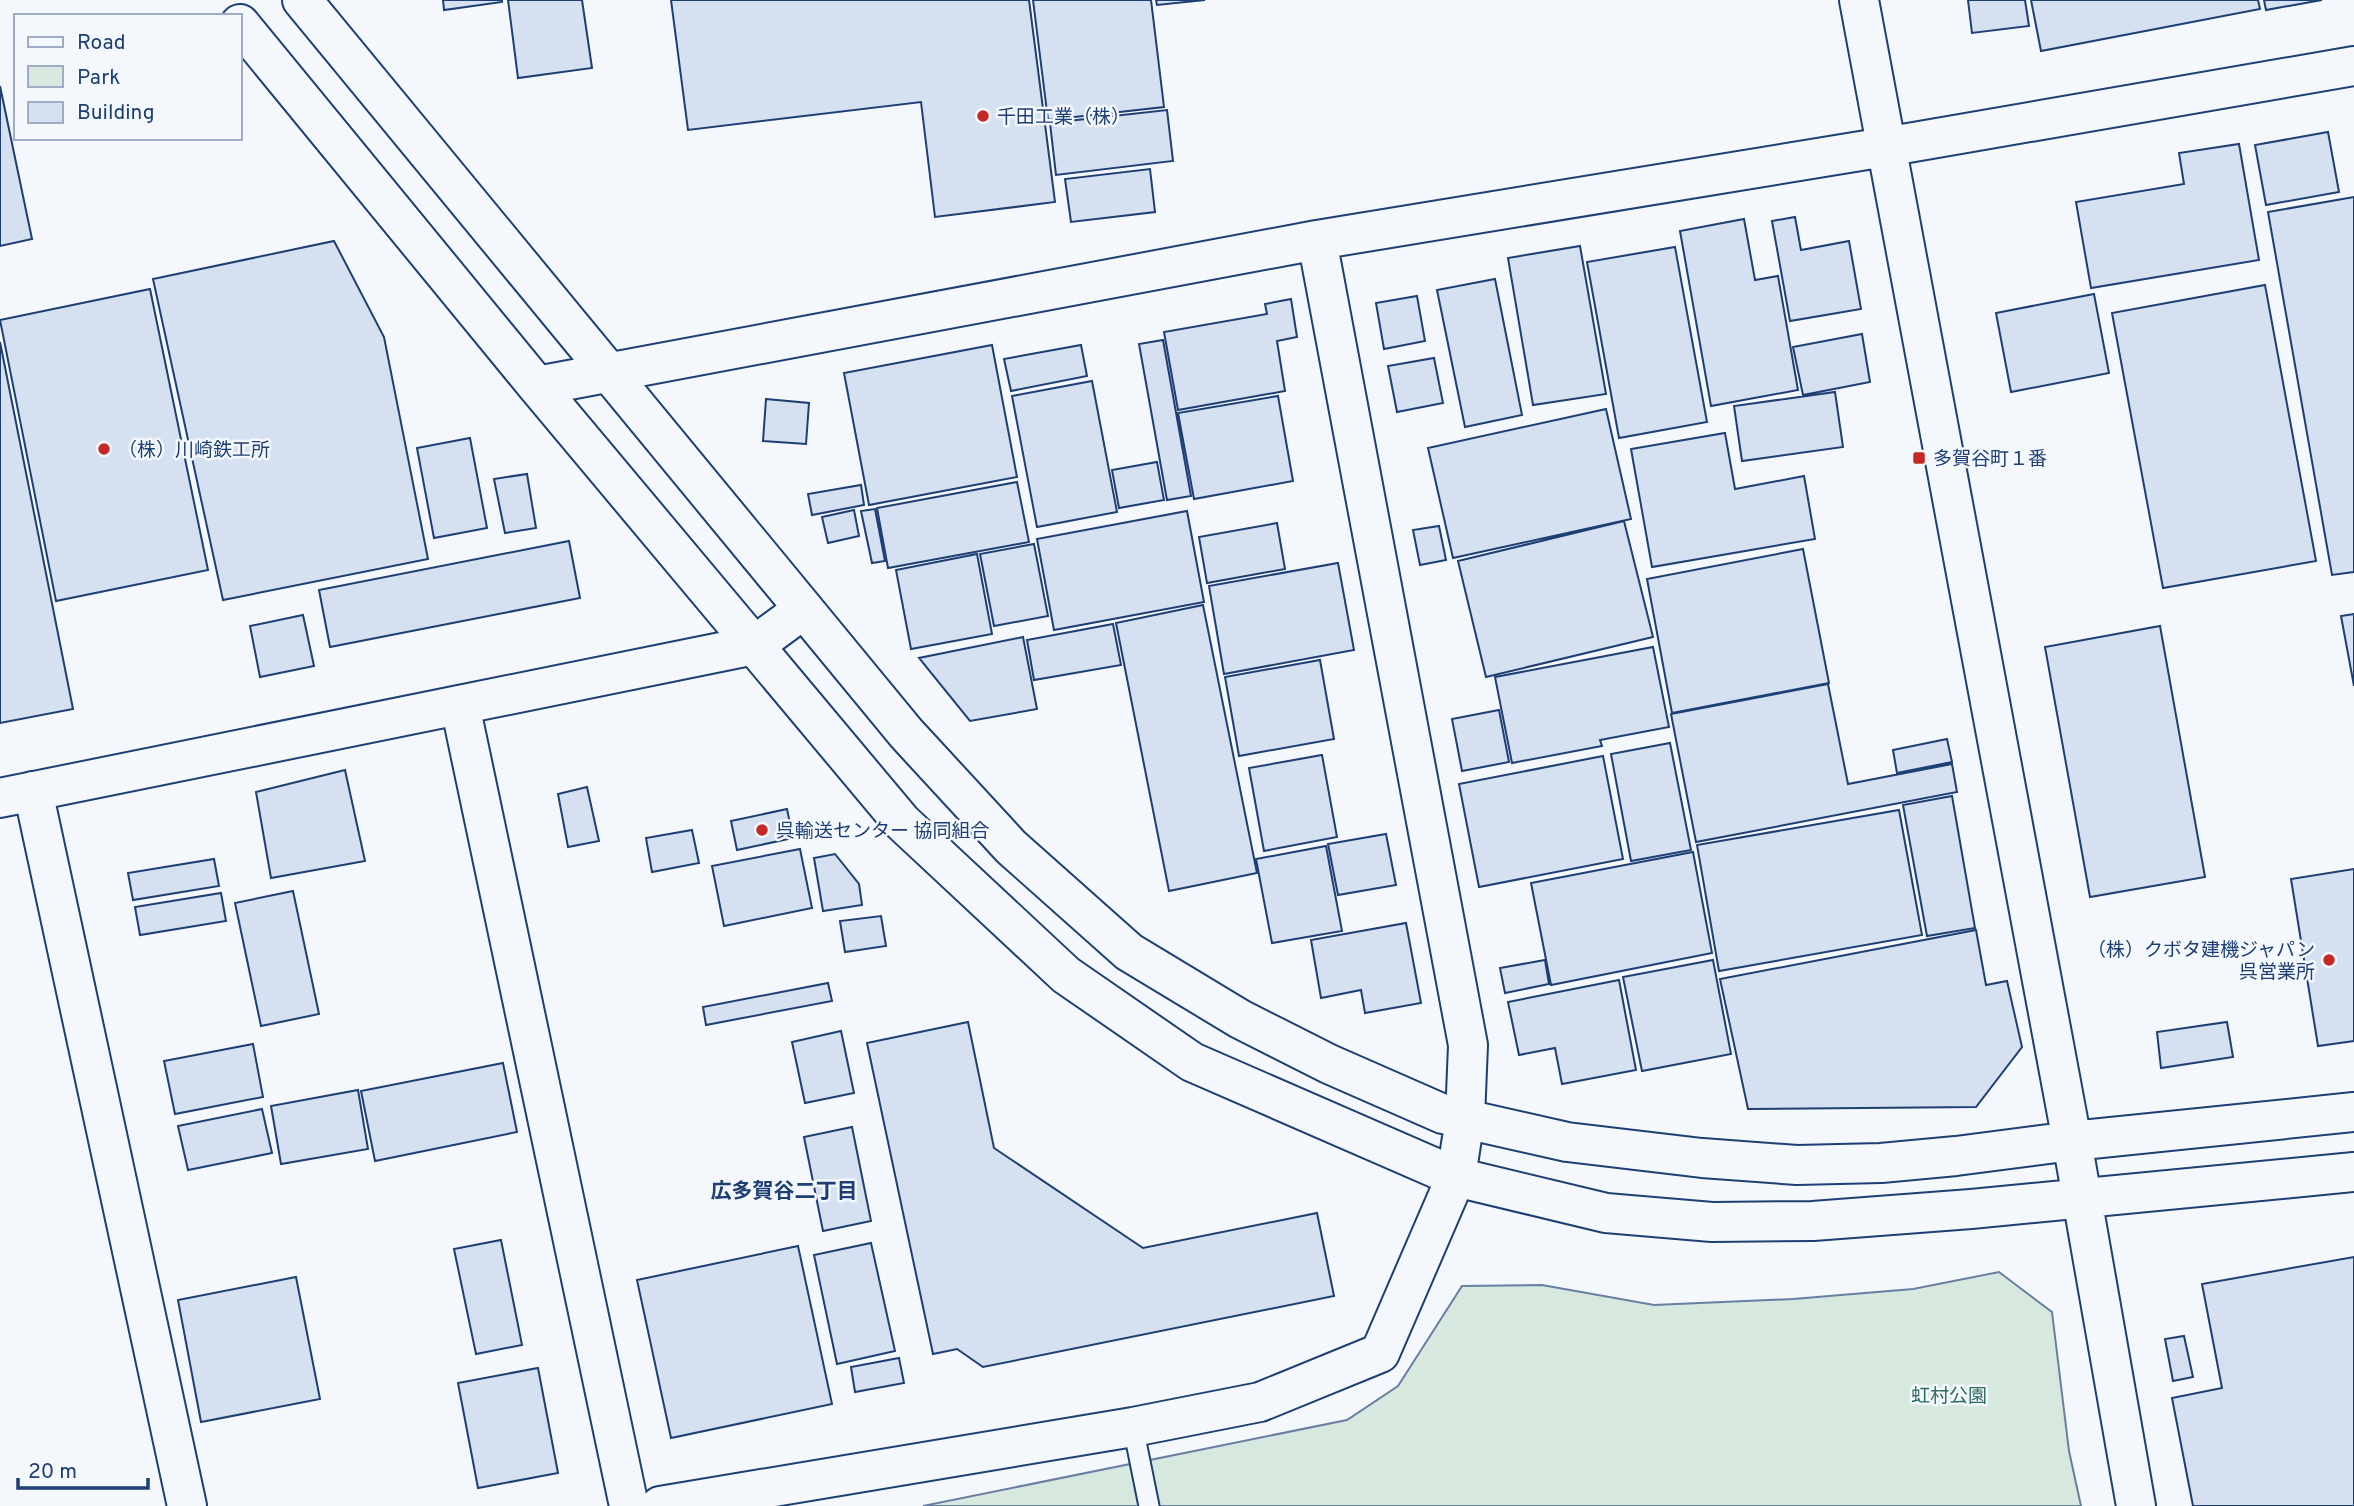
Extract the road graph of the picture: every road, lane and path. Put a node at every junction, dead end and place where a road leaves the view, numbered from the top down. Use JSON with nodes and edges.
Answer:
{"nodes":[{"id":1,"x":220,"y":0,"type":"edge"},
{"id":2,"x":302,"y":0,"type":"edge"},
{"id":3,"x":1859,"y":0,"type":"edge"},
{"id":4,"x":231,"y":14,"type":"edge"},
{"id":5,"x":242,"y":25,"type":"edge"},
{"id":6,"x":2354,"y":66,"type":"edge"},
{"id":7,"x":1885,"y":147,"type":"junction"},
{"id":8,"x":1317,"y":240,"type":"junction"},
{"id":9,"x":610,"y":373,"type":"junction"},
{"id":10,"x":537,"y":386,"type":"junction"},
{"id":11,"x":804,"y":609,"type":"junction"},
{"id":12,"x":755,"y":645,"type":"junction"},
{"id":13,"x":460,"y":705,"type":"junction"},
{"id":14,"x":16,"y":795,"type":"edge"},
{"id":15,"x":2354,"y":1112,"type":"edge"},
{"id":16,"x":1465,"y":1118,"type":"junction"},
{"id":17,"x":2072,"y":1141,"type":"junction"},
{"id":18,"x":2354,"y":1172,"type":"edge"},
{"id":19,"x":1456,"y":1177,"type":"junction"},
{"id":20,"x":2082,"y":1198,"type":"junction"},
{"id":21,"x":1133,"y":1427,"type":"junction"},
{"id":22,"x":187,"y":1506,"type":"edge"},
{"id":23,"x":629,"y":1506,"type":"edge"},
{"id":24,"x":660,"y":1506,"type":"edge"},
{"id":25,"x":1149,"y":1506,"type":"edge"},
{"id":26,"x":2136,"y":1506,"type":"edge"}],
"edges":[{"from":1,"to":4,"type":"street"},
{"from":2,"to":9,"type":"street"},
{"from":3,"to":7,"type":"street"},
{"from":5,"to":10,"type":"street"},
{"from":6,"to":7,"type":"street"},
{"from":7,"to":8,"type":"street"},
{"from":7,"to":17,"type":"street"},
{"from":8,"to":9,"type":"street"},
{"from":8,"to":16,"type":"street"},
{"from":9,"to":10,"type":"street"},
{"from":9,"to":11,"type":"street"},
{"from":10,"to":12,"type":"street"},
{"from":11,"to":12,"type":"street"},
{"from":11,"to":16,"type":"street"},
{"from":12,"to":13,"type":"street"},
{"from":12,"to":19,"type":"street"},
{"from":13,"to":14,"type":"street"},
{"from":13,"to":23,"type":"street"},
{"from":14,"to":22,"type":"street"},
{"from":15,"to":17,"type":"street"},
{"from":16,"to":17,"type":"street"},
{"from":16,"to":19,"type":"street"},
{"from":17,"to":20,"type":"street"},
{"from":18,"to":20,"type":"street"},
{"from":19,"to":20,"type":"street"},
{"from":19,"to":21,"type":"street"},
{"from":20,"to":26,"type":"street"},
{"from":21,"to":24,"type":"street"},
{"from":21,"to":25,"type":"lane"}]}
